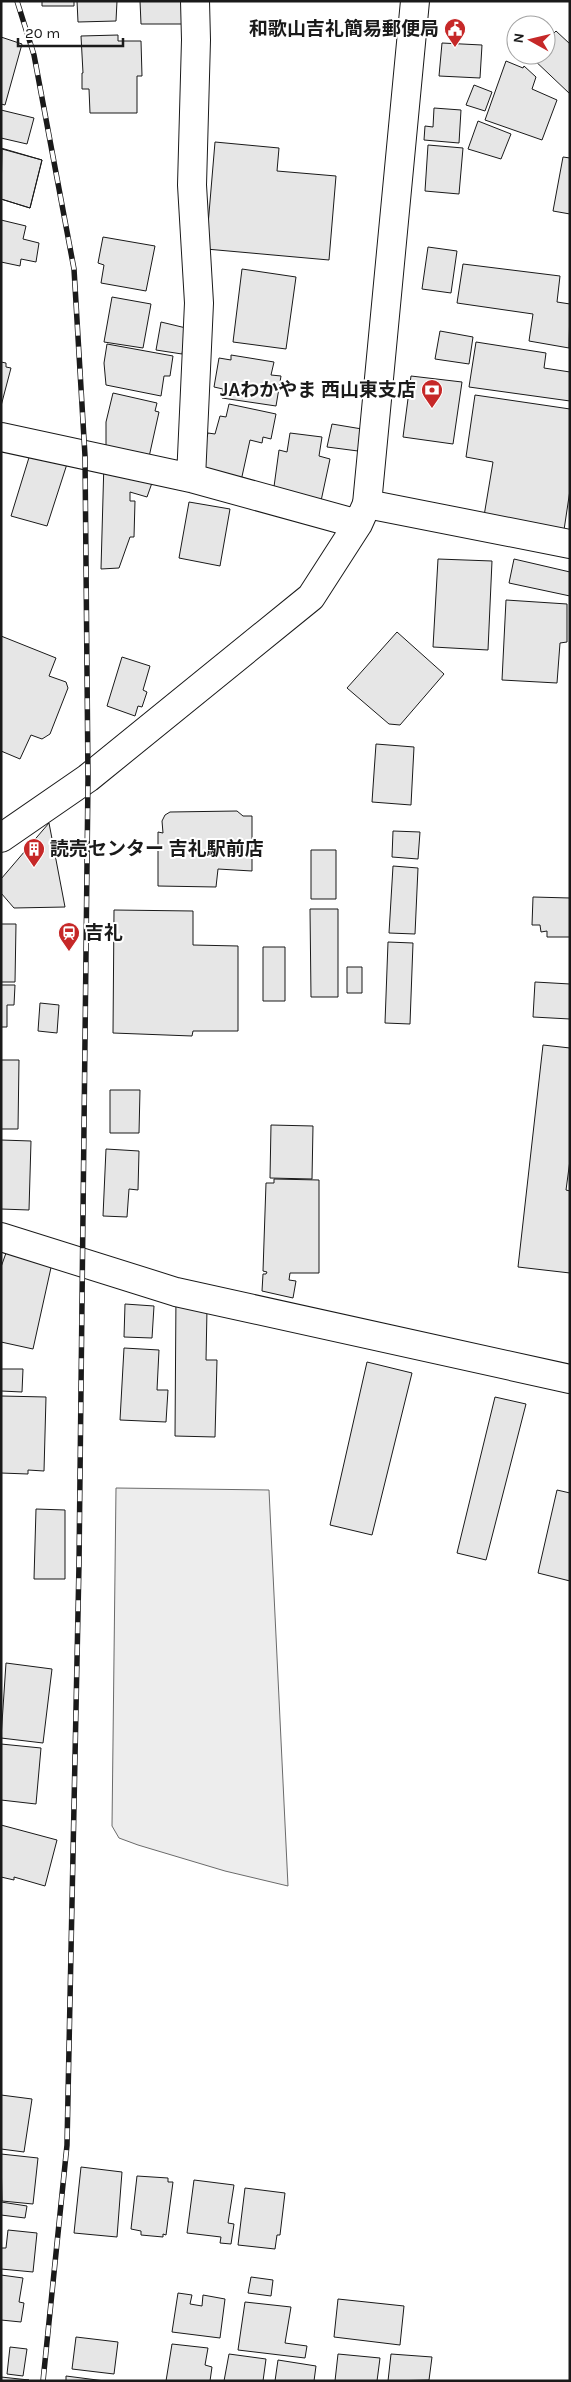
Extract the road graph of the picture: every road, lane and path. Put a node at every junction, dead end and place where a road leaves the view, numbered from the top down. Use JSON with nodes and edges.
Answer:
{"nodes":[{"id":1,"x":194,"y":1,"type":"edge"},
{"id":2,"x":415,"y":1,"type":"edge"},
{"id":3,"x":1,"y":437,"type":"edge"},
{"id":4,"x":191,"y":478,"type":"junction"},
{"id":5,"x":362,"y":514,"type":"junction"},
{"id":6,"x":570,"y":544,"type":"edge"},
{"id":7,"x":1,"y":838,"type":"edge"},
{"id":8,"x":1,"y":1238,"type":"edge"},
{"id":9,"x":570,"y":1379,"type":"edge"}],
"edges":[{"from":1,"to":4,"type":"street"},
{"from":2,"to":5,"type":"street"},
{"from":3,"to":4,"type":"street"},
{"from":4,"to":5,"type":"street"},
{"from":5,"to":6,"type":"street"},
{"from":5,"to":7,"type":"street"},
{"from":8,"to":9,"type":"street"}]}
